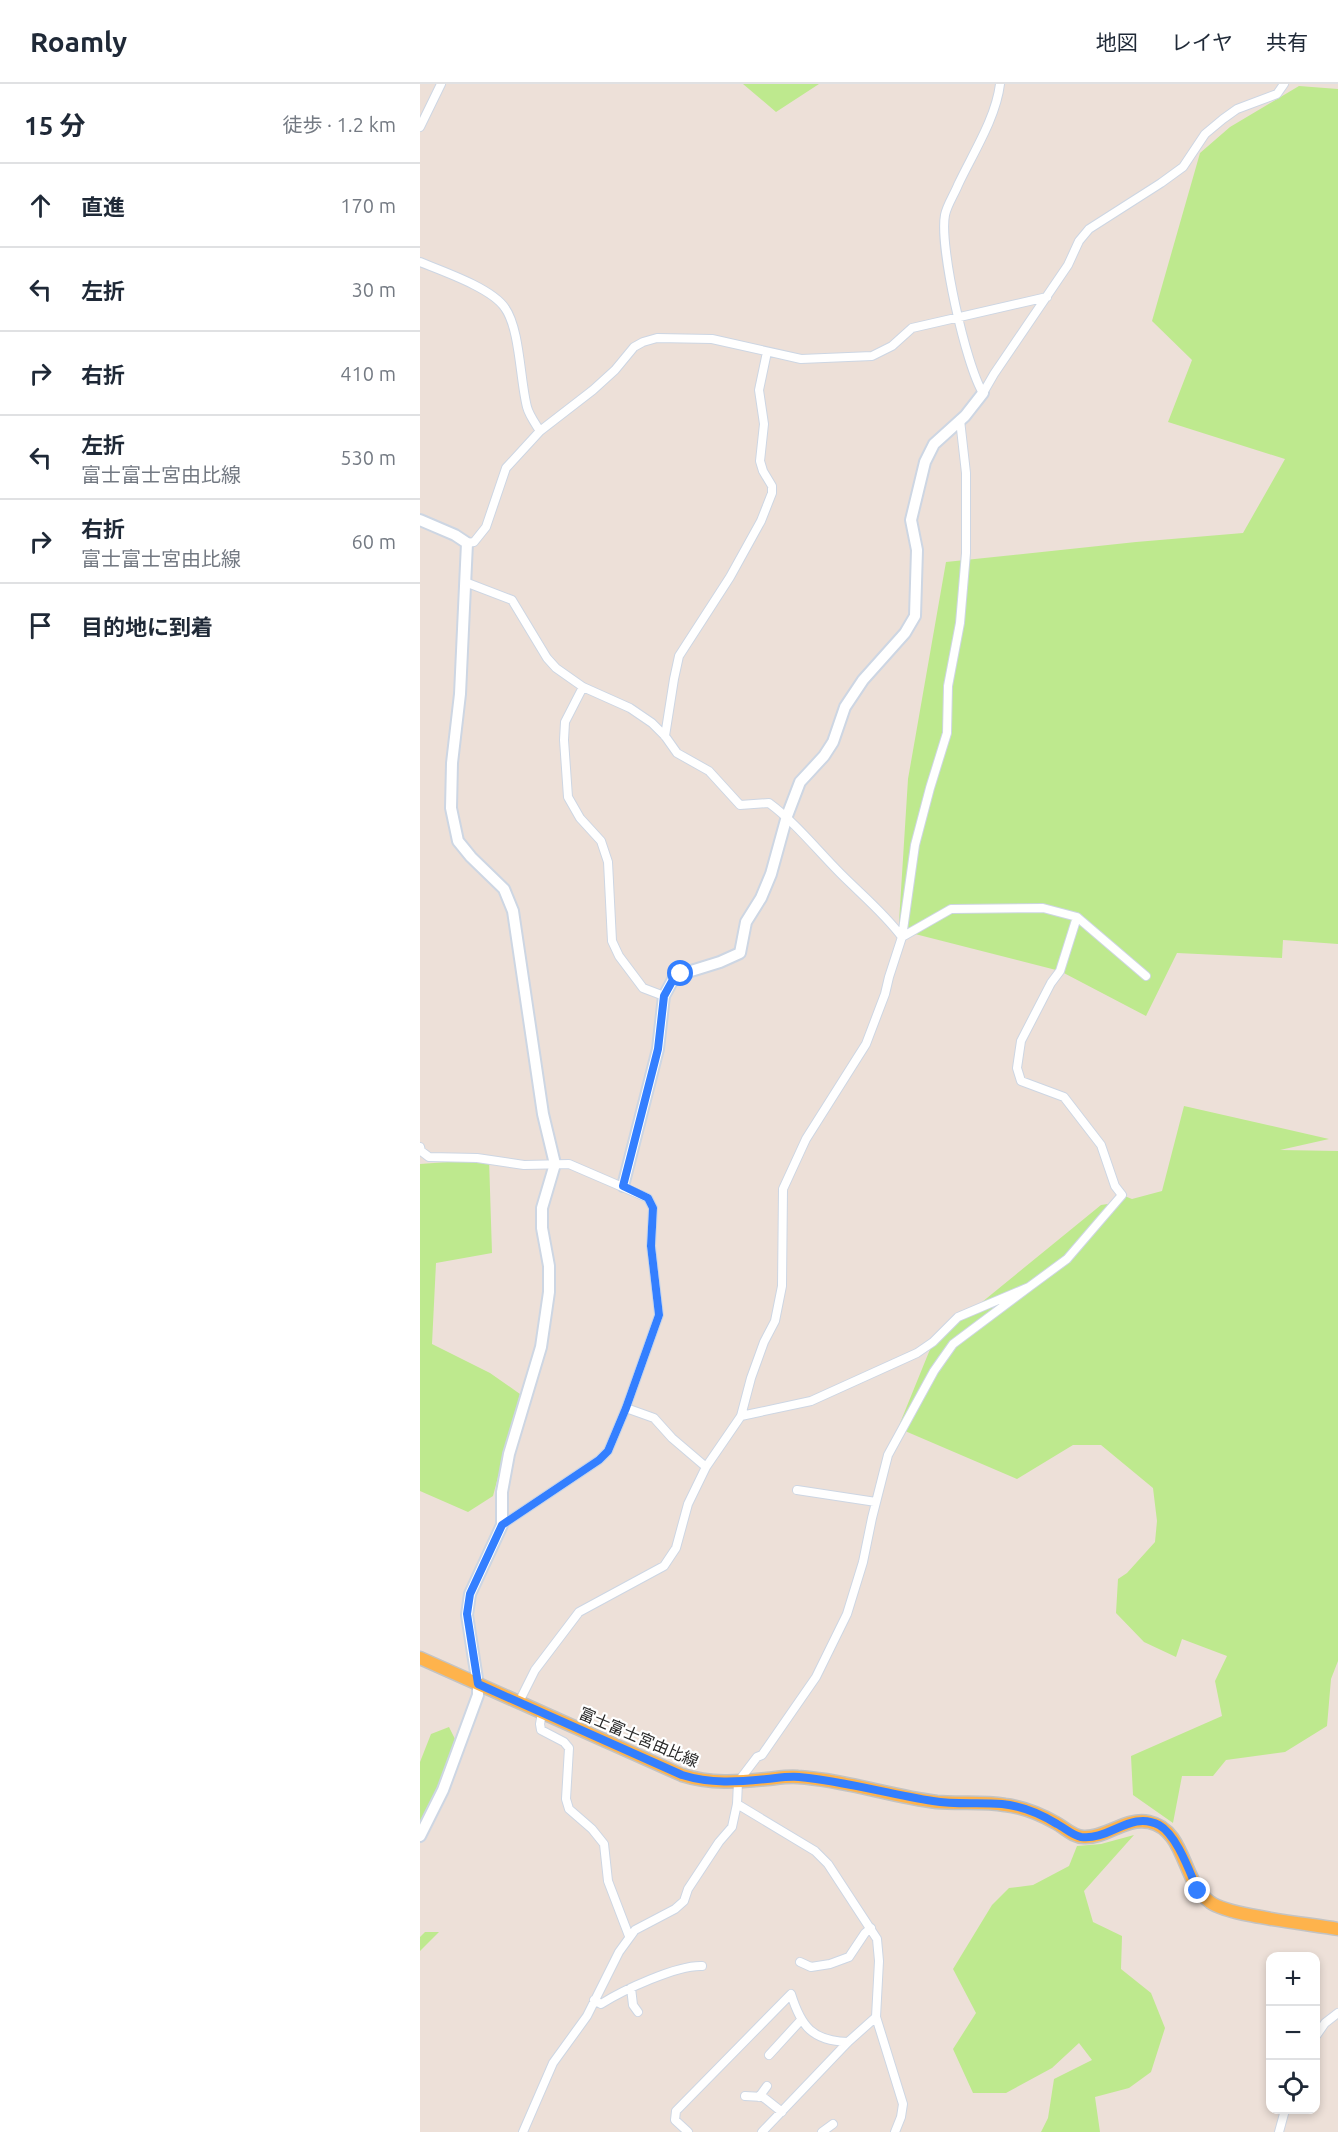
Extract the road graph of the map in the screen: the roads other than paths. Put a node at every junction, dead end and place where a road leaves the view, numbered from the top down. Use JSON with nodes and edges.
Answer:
{"nodes":[{"id":1,"x":441,"y":84,"type":"edge"},
{"id":2,"x":1000,"y":84,"type":"edge"},
{"id":3,"x":1284,"y":84,"type":"edge"},
{"id":4,"x":420,"y":127,"type":"edge"},
{"id":5,"x":420,"y":262,"type":"edge"},
{"id":6,"x":1047,"y":297,"type":"junction"},
{"id":7,"x":958,"y":317,"type":"junction"},
{"id":8,"x":767,"y":352,"type":"junction"},
{"id":9,"x":983,"y":393,"type":"junction"},
{"id":10,"x":960,"y":420,"type":"junction"},
{"id":11,"x":540,"y":431,"type":"junction"},
{"id":12,"x":420,"y":520,"type":"edge"},
{"id":13,"x":467,"y":543,"type":"junction"},
{"id":14,"x":465,"y":582,"type":"junction"},
{"id":15,"x":583,"y":687,"type":"junction"},
{"id":16,"x":665,"y":736,"type":"junction"},
{"id":17,"x":788,"y":816,"type":"junction"},
{"id":18,"x":1077,"y":917,"type":"junction"},
{"id":19,"x":902,"y":937,"type":"junction"},
{"id":20,"x":1146,"y":976,"type":"dead end"},
{"id":21,"x":664,"y":996,"type":"junction"},
{"id":22,"x":420,"y":1147,"type":"edge"},
{"id":23,"x":555,"y":1164,"type":"junction"},
{"id":24,"x":623,"y":1186,"type":"junction"},
{"id":25,"x":1029,"y":1287,"type":"junction"},
{"id":26,"x":626,"y":1408,"type":"junction"},
{"id":27,"x":741,"y":1416,"type":"junction"},
{"id":28,"x":706,"y":1467,"type":"junction"},
{"id":29,"x":796,"y":1490,"type":"dead end"},
{"id":30,"x":876,"y":1502,"type":"junction"},
{"id":31,"x":502,"y":1525,"type":"junction"},
{"id":32,"x":420,"y":1658,"type":"edge"},
{"id":33,"x":478,"y":1684,"type":"junction"},
{"id":34,"x":519,"y":1702,"type":"junction"},
{"id":35,"x":542,"y":1713,"type":"junction"},
{"id":36,"x":738,"y":1782,"type":"junction"},
{"id":37,"x":737,"y":1804,"type":"junction"},
{"id":38,"x":420,"y":1836,"type":"edge"},
{"id":39,"x":871,"y":1928,"type":"junction"},
{"id":40,"x":1338,"y":1929,"type":"edge"},
{"id":41,"x":629,"y":1936,"type":"junction"},
{"id":42,"x":800,"y":1962,"type":"dead end"},
{"id":43,"x":702,"y":1966,"type":"dead end"},
{"id":44,"x":631,"y":1988,"type":"junction"},
{"id":45,"x":594,"y":2000,"type":"junction"},
{"id":46,"x":638,"y":2012,"type":"dead end"},
{"id":47,"x":1338,"y":2013,"type":"edge"},
{"id":48,"x":876,"y":2017,"type":"junction"},
{"id":49,"x":801,"y":2020,"type":"junction"},
{"id":50,"x":1320,"y":2031,"type":"edge"},
{"id":51,"x":848,"y":2042,"type":"junction"},
{"id":52,"x":769,"y":2055,"type":"dead end"},
{"id":53,"x":767,"y":2086,"type":"dead end"},
{"id":54,"x":746,"y":2096,"type":"dead end"},
{"id":55,"x":759,"y":2097,"type":"junction"},
{"id":56,"x":782,"y":2112,"type":"junction"},
{"id":57,"x":1284,"y":2114,"type":"edge"},
{"id":58,"x":833,"y":2124,"type":"dead end"},
{"id":59,"x":523,"y":2132,"type":"edge"},
{"id":60,"x":688,"y":2132,"type":"edge"},
{"id":61,"x":762,"y":2132,"type":"edge"},
{"id":62,"x":822,"y":2132,"type":"edge"},
{"id":63,"x":895,"y":2132,"type":"edge"},
{"id":64,"x":1280,"y":2132,"type":"edge"}],
"edges":[{"from":1,"to":4,"type":"street"},
{"from":2,"to":7,"type":"street"},
{"from":3,"to":6,"type":"street"},
{"from":5,"to":11,"type":"street"},
{"from":6,"to":7,"type":"street"},
{"from":6,"to":9,"type":"street"},
{"from":7,"to":8,"type":"street"},
{"from":7,"to":9,"type":"street"},
{"from":8,"to":11,"type":"street"},
{"from":8,"to":16,"type":"street"},
{"from":9,"to":10,"type":"street"},
{"from":10,"to":17,"type":"street"},
{"from":10,"to":19,"type":"street"},
{"from":11,"to":13,"type":"street"},
{"from":12,"to":13,"type":"street"},
{"from":13,"to":14,"type":"street"},
{"from":14,"to":15,"type":"street"},
{"from":14,"to":23,"type":"street"},
{"from":15,"to":16,"type":"street"},
{"from":15,"to":21,"type":"street"},
{"from":16,"to":17,"type":"street"},
{"from":17,"to":19,"type":"street"},
{"from":17,"to":21,"type":"street"},
{"from":18,"to":19,"type":"street"},
{"from":18,"to":20,"type":"street"},
{"from":18,"to":25,"type":"street"},
{"from":19,"to":27,"type":"street"},
{"from":21,"to":24,"type":"street"},
{"from":22,"to":23,"type":"street"},
{"from":23,"to":24,"type":"street"},
{"from":23,"to":31,"type":"street"},
{"from":24,"to":26,"type":"street"},
{"from":25,"to":27,"type":"street"},
{"from":25,"to":30,"type":"street"},
{"from":26,"to":28,"type":"street"},
{"from":26,"to":31,"type":"street"},
{"from":27,"to":28,"type":"street"},
{"from":28,"to":34,"type":"street"},
{"from":29,"to":30,"type":"street"},
{"from":30,"to":36,"type":"street"},
{"from":31,"to":33,"type":"street"},
{"from":32,"to":33,"type":"main road","name":"富士富士宮由比線"},
{"from":33,"to":34,"type":"main road","name":"富士富士宮由比線"},
{"from":33,"to":38,"type":"street"},
{"from":34,"to":35,"type":"main road","name":"富士富士宮由比線"},
{"from":35,"to":36,"type":"main road","name":"富士富士宮由比線"},
{"from":35,"to":41,"type":"street"},
{"from":36,"to":37,"type":"street"},
{"from":36,"to":40,"type":"main road","name":"富士富士宮由比線"},
{"from":37,"to":39,"type":"street"},
{"from":37,"to":41,"type":"street"},
{"from":39,"to":42,"type":"street"},
{"from":39,"to":48,"type":"street"},
{"from":41,"to":45,"type":"street"},
{"from":43,"to":44,"type":"street"},
{"from":44,"to":45,"type":"street"},
{"from":44,"to":46,"type":"street"},
{"from":45,"to":59,"type":"street"},
{"from":47,"to":50,"type":"street"},
{"from":48,"to":51,"type":"street"},
{"from":48,"to":63,"type":"street"},
{"from":49,"to":51,"type":"street"},
{"from":49,"to":52,"type":"street"},
{"from":49,"to":60,"type":"street"},
{"from":51,"to":56,"type":"street"},
{"from":53,"to":55,"type":"street"},
{"from":54,"to":55,"type":"street"},
{"from":55,"to":56,"type":"street"},
{"from":56,"to":61,"type":"street"},
{"from":57,"to":64,"type":"street"},
{"from":58,"to":62,"type":"street"}]}
